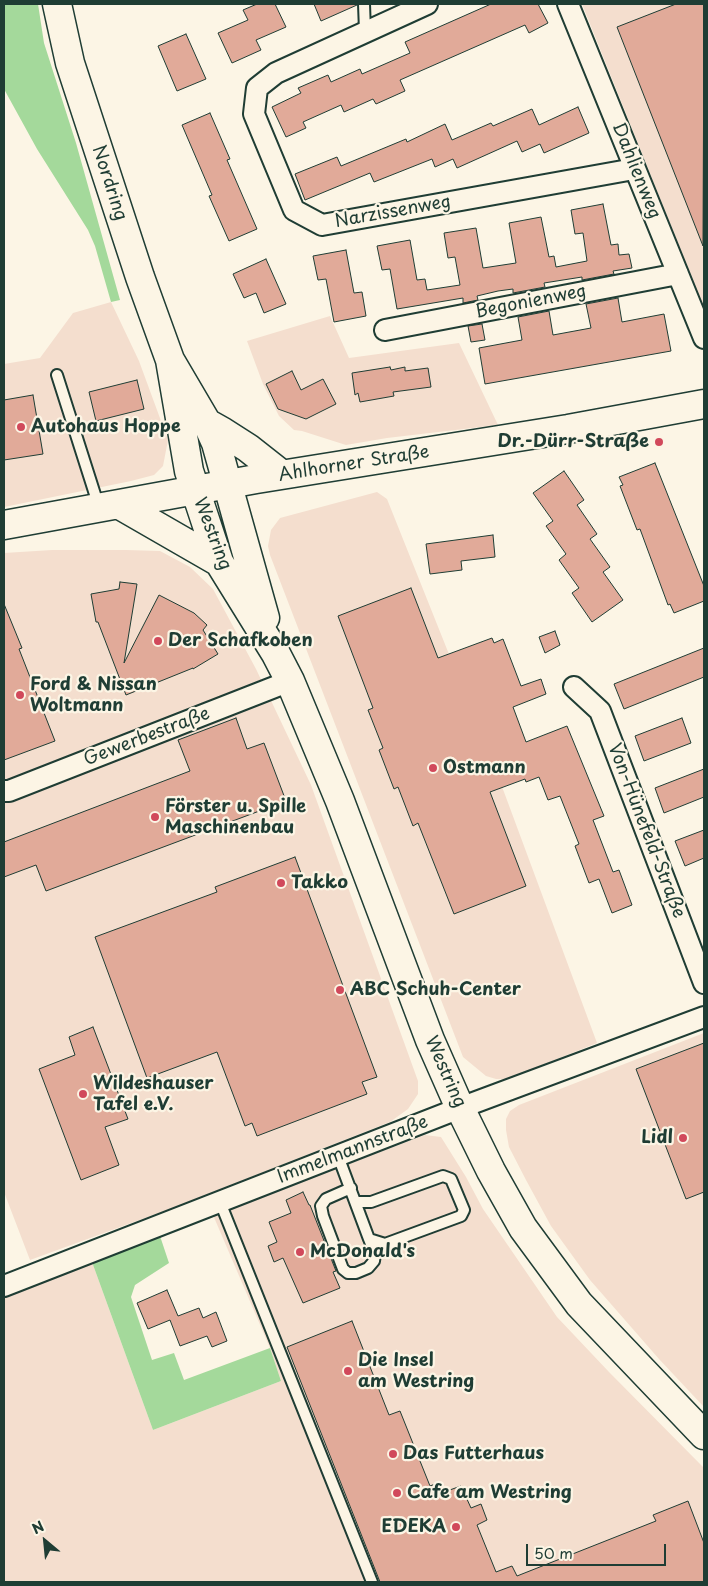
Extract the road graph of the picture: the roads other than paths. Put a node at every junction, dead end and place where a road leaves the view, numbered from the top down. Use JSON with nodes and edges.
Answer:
{"nodes":[{"id":1,"x":57,"y":4,"type":"edge"},
{"id":2,"x":364,"y":4,"type":"edge"},
{"id":3,"x":427,"y":4,"type":"edge"},
{"id":4,"x":568,"y":4,"type":"edge"},
{"id":5,"x":365,"y":31,"type":"junction"},
{"id":6,"x":634,"y":169,"type":"junction"},
{"id":7,"x":678,"y":274,"type":"junction"},
{"id":8,"x":384,"y":330,"type":"dead end"},
{"id":9,"x":704,"y":338,"type":"edge"},
{"id":10,"x":170,"y":360,"type":"junction"},
{"id":11,"x":57,"y":375,"type":"dead end"},
{"id":12,"x":704,"y":404,"type":"edge"},
{"id":13,"x":207,"y":423,"type":"junction"},
{"id":14,"x":281,"y":474,"type":"junction"},
{"id":15,"x":226,"y":484,"type":"junction"},
{"id":16,"x":195,"y":490,"type":"junction"},
{"id":17,"x":110,"y":506,"type":"junction"},
{"id":18,"x":4,"y":521,"type":"edge"},
{"id":19,"x":219,"y":562,"type":"junction"},
{"id":20,"x":276,"y":654,"type":"junction"},
{"id":21,"x":290,"y":681,"type":"junction"},
{"id":22,"x":574,"y":687,"type":"dead end"},
{"id":23,"x":4,"y":791,"type":"edge"},
{"id":24,"x":704,"y":983,"type":"edge"},
{"id":25,"x":704,"y":1017,"type":"edge"},
{"id":26,"x":460,"y":1108,"type":"junction"},
{"id":27,"x":338,"y":1156,"type":"junction"},
{"id":28,"x":351,"y":1188,"type":"junction"},
{"id":29,"x":220,"y":1202,"type":"junction"},
{"id":30,"x":356,"y":1202,"type":"junction"},
{"id":31,"x":370,"y":1239,"type":"junction"},
{"id":32,"x":4,"y":1286,"type":"edge"},
{"id":33,"x":704,"y":1435,"type":"edge"},
{"id":34,"x":372,"y":1582,"type":"edge"}],
"edges":[{"from":1,"to":10,"type":"main road","name":"Nordring"},
{"from":2,"to":5,"type":"lane"},
{"from":3,"to":5,"type":"street","name":"Narzissenweg"},
{"from":4,"to":6,"type":"street","name":"Dahlienweg"},
{"from":5,"to":6,"type":"street","name":"Narzissenweg"},
{"from":6,"to":7,"type":"street","name":"Dahlienweg"},
{"from":7,"to":8,"type":"street","name":"Begonienweg"},
{"from":7,"to":9,"type":"street","name":"Dahlienweg"},
{"from":10,"to":13,"type":"main road","name":"Nordring"},
{"from":10,"to":16,"type":"main road","name":"Nordring"},
{"from":11,"to":17,"type":"lane"},
{"from":12,"to":14,"type":"main road","name":"Ahlhorner Straße"},
{"from":13,"to":14,"type":"main road"},
{"from":13,"to":15,"type":"main road","name":"Nordring"},
{"from":14,"to":15,"type":"main road","name":"Ahlhorner Straße"},
{"from":15,"to":16,"type":"main road","name":"Ahlhorner Straße"},
{"from":15,"to":20,"type":"main road","name":"Westring"},
{"from":16,"to":17,"type":"main road","name":"Ahlhorner Straße"},
{"from":16,"to":19,"type":"main road","name":"Westring"},
{"from":17,"to":18,"type":"main road","name":"Ahlhorner Straße"},
{"from":17,"to":19,"type":"main road"},
{"from":19,"to":20,"type":"main road","name":"Westring"},
{"from":20,"to":21,"type":"main road","name":"Westring"},
{"from":21,"to":23,"type":"street","name":"Gewerbestraße"},
{"from":21,"to":26,"type":"main road","name":"Westring"},
{"from":22,"to":24,"type":"street","name":"Von-Hünefeld-Straße"},
{"from":25,"to":26,"type":"street","name":"Immelmannstraße"},
{"from":26,"to":27,"type":"street","name":"Immelmannstraße"},
{"from":26,"to":33,"type":"main road","name":"Westring"},
{"from":27,"to":28,"type":"lane"},
{"from":27,"to":29,"type":"street","name":"Immelmannstraße"},
{"from":28,"to":30,"type":"lane"},
{"from":28,"to":31,"type":"lane"},
{"from":29,"to":32,"type":"street","name":"Immelmannstraße"},
{"from":29,"to":34,"type":"lane"},
{"from":30,"to":31,"type":"lane"},
{"from":30,"to":31,"type":"lane"}]}
